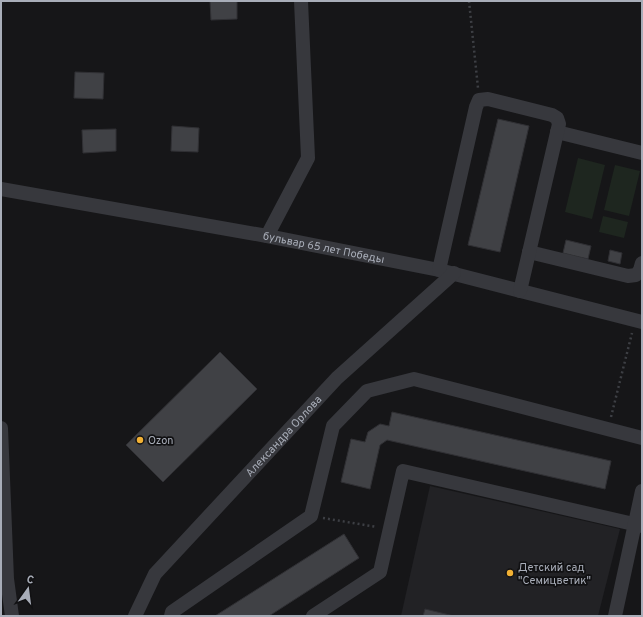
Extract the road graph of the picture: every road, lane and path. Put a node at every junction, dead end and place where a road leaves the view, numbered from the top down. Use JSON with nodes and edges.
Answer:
{"nodes":[{"id":1,"x":302,"y":1,"type":"edge"},
{"id":2,"x":468,"y":1,"type":"edge"},
{"id":3,"x":479,"y":100,"type":"junction"},
{"id":4,"x":557,"y":132,"type":"junction"},
{"id":5,"x":642,"y":153,"type":"edge"},
{"id":6,"x":1,"y":189,"type":"edge"},
{"id":7,"x":267,"y":236,"type":"junction"},
{"id":8,"x":529,"y":252,"type":"junction"},
{"id":9,"x":642,"y":263,"type":"edge"},
{"id":10,"x":439,"y":270,"type":"junction"},
{"id":11,"x":454,"y":274,"type":"junction"},
{"id":12,"x":520,"y":290,"type":"junction"},
{"id":13,"x":638,"y":321,"type":"edge"},
{"id":14,"x":1,"y":428,"type":"edge"},
{"id":15,"x":608,"y":429,"type":"junction"},
{"id":16,"x":642,"y":438,"type":"edge"},
{"id":17,"x":642,"y":491,"type":"edge"},
{"id":18,"x":311,"y":516,"type":"junction"},
{"id":19,"x":638,"y":525,"type":"edge"},
{"id":20,"x":390,"y":529,"type":"junction"},
{"id":21,"x":12,"y":616,"type":"edge"},
{"id":22,"x":135,"y":616,"type":"edge"},
{"id":23,"x":171,"y":616,"type":"edge"},
{"id":24,"x":313,"y":616,"type":"edge"},
{"id":25,"x":615,"y":616,"type":"edge"}],
"edges":[{"from":1,"to":7,"type":"street"},
{"from":2,"to":3,"type":"path"},
{"from":3,"to":4,"type":"street"},
{"from":3,"to":10,"type":"street"},
{"from":4,"to":5,"type":"street"},
{"from":4,"to":8,"type":"street"},
{"from":6,"to":7,"type":"street","name":"бульвар 65 лет Победы"},
{"from":7,"to":10,"type":"street","name":"бульвар 65 лет Победы"},
{"from":8,"to":9,"type":"street"},
{"from":8,"to":12,"type":"street"},
{"from":10,"to":11,"type":"street","name":"бульвар 65 лет Победы"},
{"from":11,"to":12,"type":"street","name":"бульвар 65 лет Победы"},
{"from":11,"to":22,"type":"street","name":"Александра Орлова"},
{"from":12,"to":13,"type":"street","name":"бульвар 65 лет Победы"},
{"from":13,"to":15,"type":"path"},
{"from":14,"to":21,"type":"street"},
{"from":15,"to":16,"type":"street"},
{"from":15,"to":18,"type":"street"},
{"from":17,"to":19,"type":"street"},
{"from":18,"to":20,"type":"path"},
{"from":18,"to":23,"type":"street"},
{"from":19,"to":20,"type":"street"},
{"from":19,"to":25,"type":"street"},
{"from":20,"to":24,"type":"street"}]}
